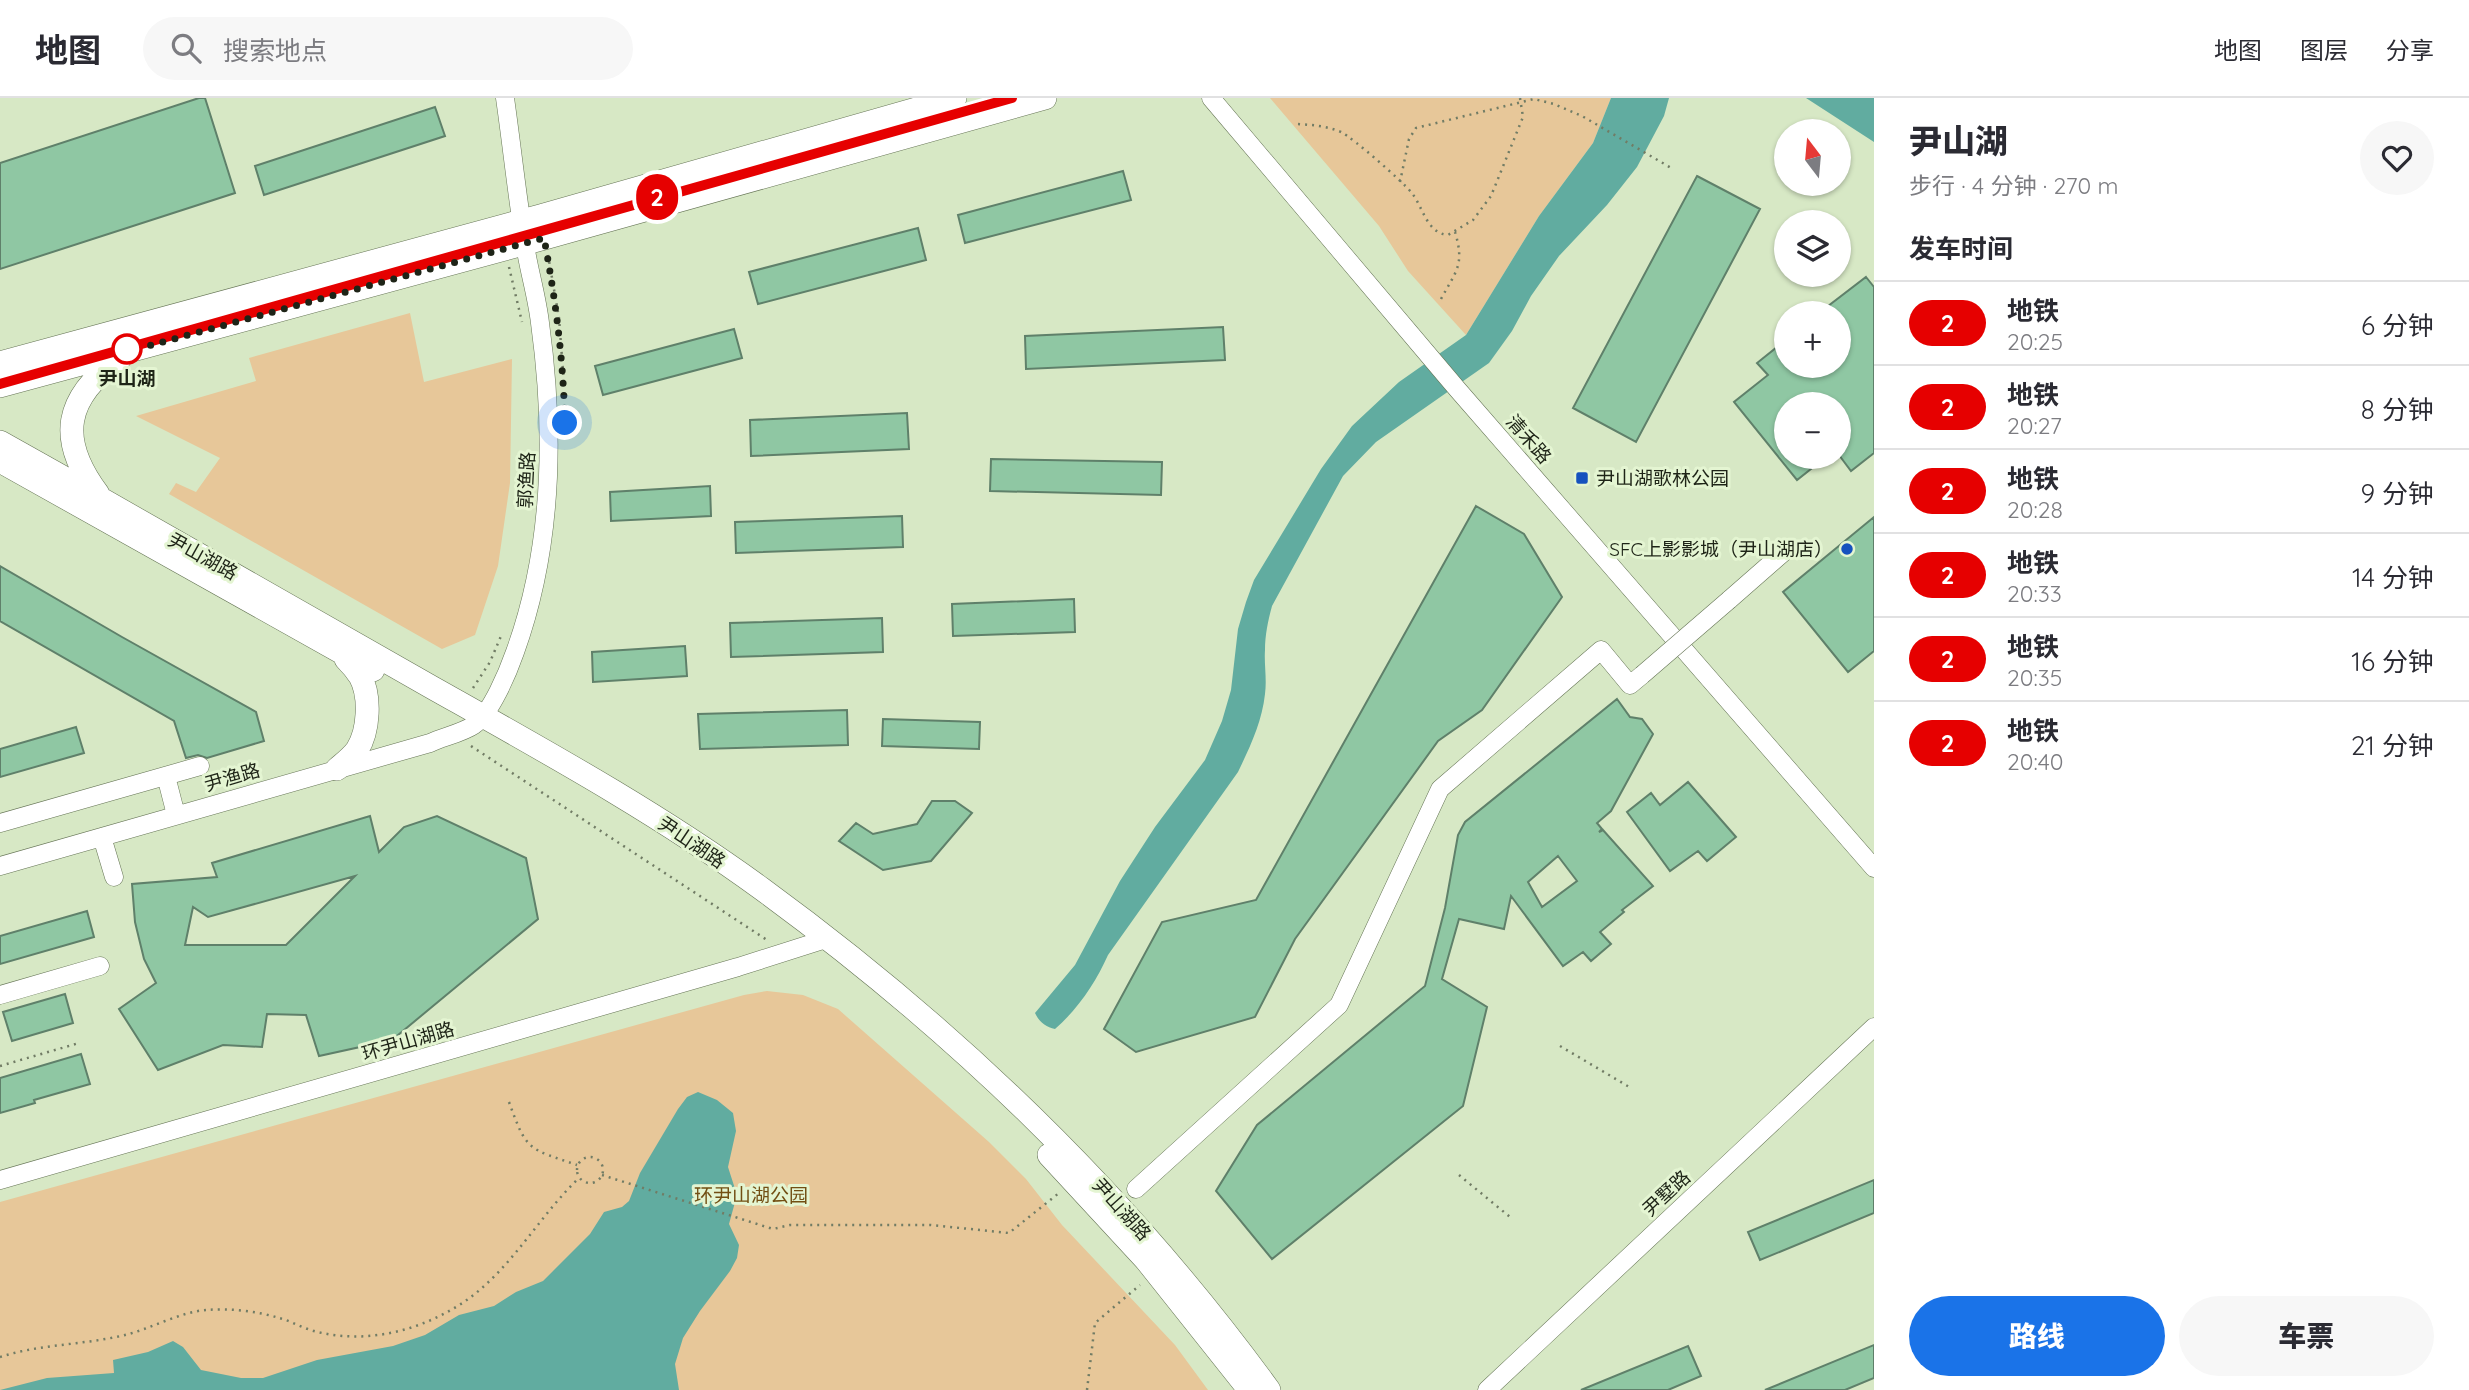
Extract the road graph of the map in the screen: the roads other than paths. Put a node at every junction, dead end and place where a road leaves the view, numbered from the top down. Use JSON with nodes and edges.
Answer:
{"nodes":[{"id":1,"x":505,"y":98,"type":"edge"},
{"id":2,"x":955,"y":98,"type":"edge"},
{"id":3,"x":1045,"y":98,"type":"edge"},
{"id":4,"x":1211,"y":98,"type":"edge"},
{"id":5,"x":524,"y":238,"type":"junction"},
{"id":6,"x":129,"y":351,"type":"junction"},
{"id":7,"x":0,"y":363,"type":"edge"},
{"id":8,"x":0,"y":386,"type":"edge"},
{"id":9,"x":0,"y":442,"type":"edge"},
{"id":10,"x":0,"y":461,"type":"edge"},
{"id":11,"x":102,"y":499,"type":"junction"},
{"id":12,"x":1785,"y":551,"type":"dead end"},
{"id":13,"x":342,"y":653,"type":"junction"},
{"id":14,"x":479,"y":730,"type":"junction"},
{"id":15,"x":200,"y":766,"type":"dead end"},
{"id":16,"x":337,"y":769,"type":"junction"},
{"id":17,"x":166,"y":776,"type":"junction"},
{"id":18,"x":176,"y":815,"type":"junction"},
{"id":19,"x":0,"y":823,"type":"edge"},
{"id":20,"x":102,"y":837,"type":"junction"},
{"id":21,"x":0,"y":866,"type":"edge"},
{"id":22,"x":1874,"y":868,"type":"edge"},
{"id":23,"x":114,"y":877,"type":"dead end"},
{"id":24,"x":819,"y":942,"type":"junction"},
{"id":25,"x":100,"y":966,"type":"dead end"},
{"id":26,"x":0,"y":995,"type":"edge"},
{"id":27,"x":1874,"y":1027,"type":"edge"},
{"id":28,"x":0,"y":1180,"type":"edge"},
{"id":29,"x":1136,"y":1189,"type":"dead end"},
{"id":30,"x":1250,"y":1390,"type":"edge"},
{"id":31,"x":1269,"y":1390,"type":"edge"},
{"id":32,"x":1487,"y":1390,"type":"edge"}],
"edges":[{"from":1,"to":5,"type":"street","name":"郭渔路"},
{"from":2,"to":5,"type":"main road"},
{"from":3,"to":5,"type":"main road"},
{"from":4,"to":22,"type":"street","name":"清禾路"},
{"from":5,"to":6,"type":"main road"},
{"from":5,"to":7,"type":"main road"},
{"from":5,"to":14,"type":"street","name":"郭渔路"},
{"from":6,"to":8,"type":"main road"},
{"from":6,"to":11,"type":"main road"},
{"from":9,"to":11,"type":"main road","name":"尹山湖路"},
{"from":10,"to":13,"type":"main road","name":"尹山湖路"},
{"from":11,"to":14,"type":"main road","name":"尹山湖路"},
{"from":12,"to":29,"type":"street","bridge":true},
{"from":13,"to":14,"type":"main road","name":"尹山湖路"},
{"from":13,"to":16,"type":"main road"},
{"from":14,"to":16,"type":"street","name":"尹渔路"},
{"from":14,"to":24,"type":"main road","name":"尹山湖路"},
{"from":15,"to":17,"type":"street"},
{"from":16,"to":18,"type":"street","name":"尹渔路"},
{"from":17,"to":18,"type":"street"},
{"from":17,"to":19,"type":"street"},
{"from":18,"to":20,"type":"street","name":"尹渔路"},
{"from":20,"to":21,"type":"street","name":"尹渔路"},
{"from":20,"to":23,"type":"street"},
{"from":24,"to":28,"type":"street","name":"环尹山湖路"},
{"from":24,"to":30,"type":"main road","name":"尹山湖路"},
{"from":24,"to":31,"type":"main road","name":"尹山湖路"},
{"from":25,"to":26,"type":"street"},
{"from":27,"to":32,"type":"street","name":"尹墅路"}]}
